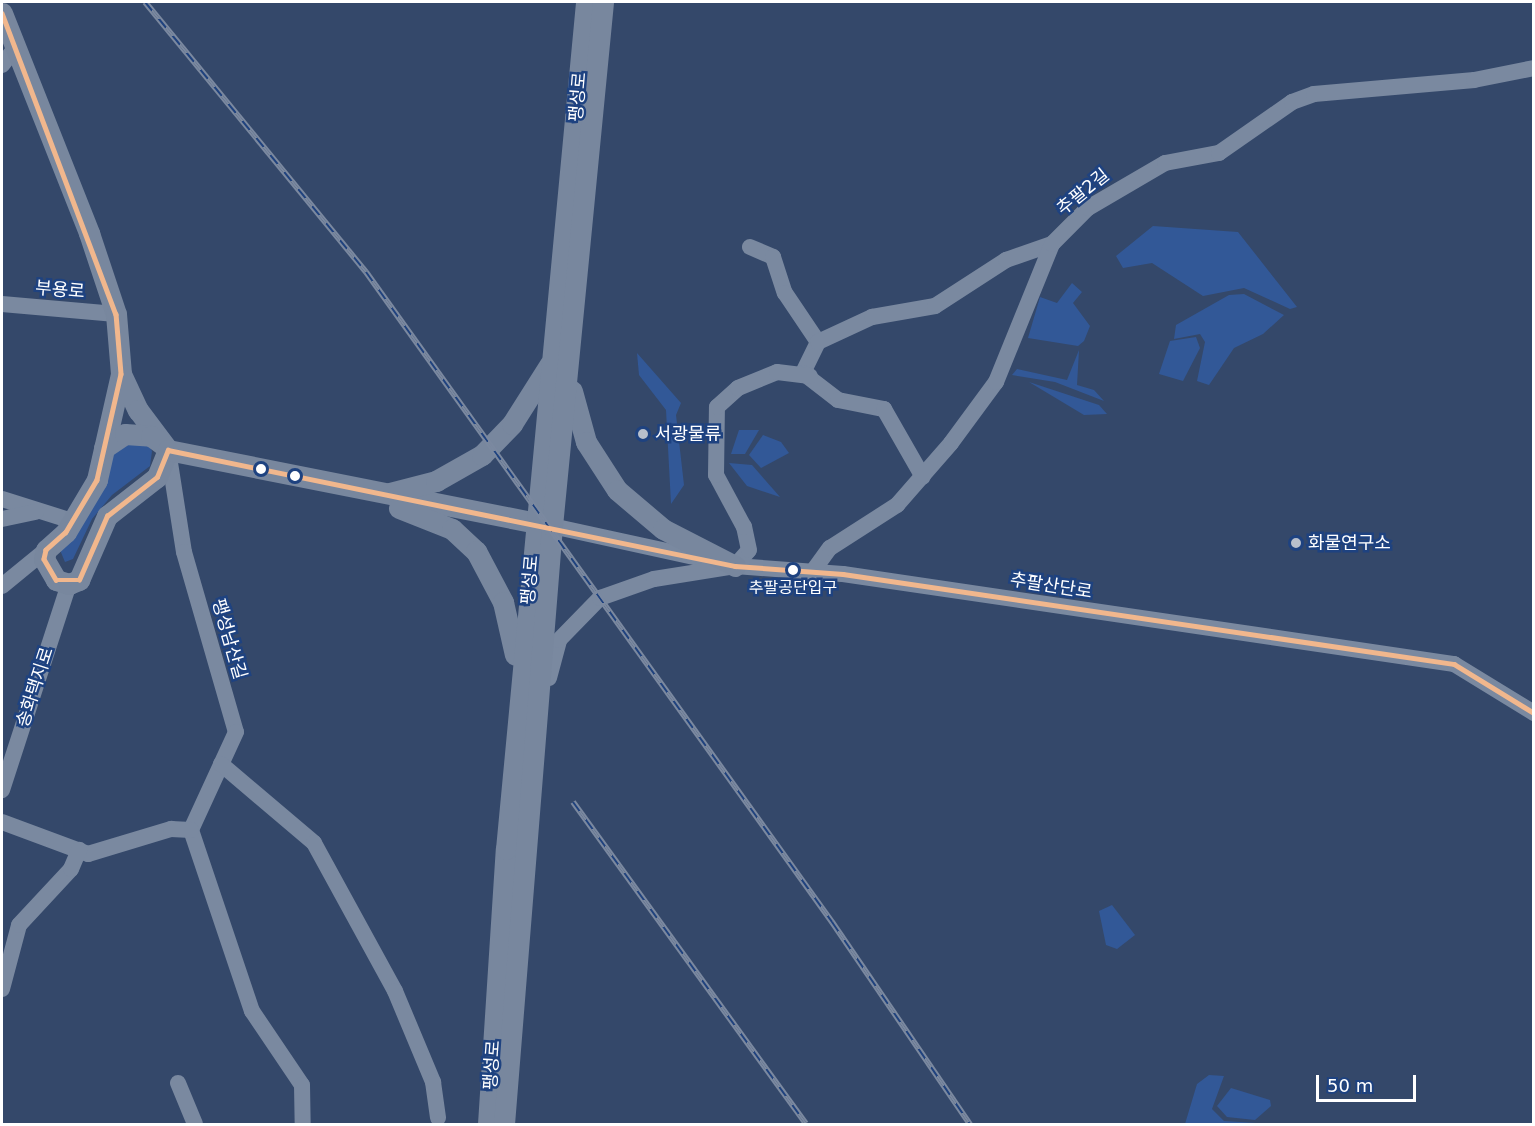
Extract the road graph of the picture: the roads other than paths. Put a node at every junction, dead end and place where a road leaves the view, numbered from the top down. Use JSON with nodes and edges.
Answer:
{"nodes":[{"id":1,"x":586,"y":2,"type":"edge"},
{"id":2,"x":603,"y":2,"type":"edge"},
{"id":3,"x":2,"y":13,"type":"edge"},
{"id":4,"x":16,"y":47,"type":"junction"},
{"id":5,"x":2,"y":65,"type":"edge"},
{"id":6,"x":1533,"y":68,"type":"edge"},
{"id":7,"x":1052,"y":244,"type":"junction"},
{"id":8,"x":750,"y":247,"type":"dead end"},
{"id":9,"x":2,"y":304,"type":"edge"},
{"id":10,"x":116,"y":314,"type":"junction"},
{"id":11,"x":818,"y":342,"type":"junction"},
{"id":12,"x":561,"y":364,"type":"junction"},
{"id":13,"x":121,"y":374,"type":"junction"},
{"id":14,"x":810,"y":376,"type":"junction"},
{"id":15,"x":104,"y":448,"type":"junction"},
{"id":16,"x":168,"y":450,"type":"junction"},
{"id":17,"x":923,"y":477,"type":"junction"},
{"id":18,"x":378,"y":495,"type":"junction"},
{"id":19,"x":2,"y":499,"type":"edge"},
{"id":20,"x":39,"y":511,"type":"junction"},
{"id":21,"x":2,"y":519,"type":"edge"},
{"id":22,"x":72,"y":521,"type":"junction"},
{"id":23,"x":544,"y":524,"type":"junction"},
{"id":24,"x":46,"y":550,"type":"junction"},
{"id":25,"x":735,"y":566,"type":"junction"},
{"id":26,"x":813,"y":571,"type":"junction"},
{"id":27,"x":69,"y":584,"type":"junction"},
{"id":28,"x":2,"y":586,"type":"edge"},
{"id":29,"x":527,"y":711,"type":"junction"},
{"id":30,"x":1533,"y":713,"type":"edge"},
{"id":31,"x":221,"y":764,"type":"junction"},
{"id":32,"x":2,"y":790,"type":"edge"},
{"id":33,"x":2,"y":822,"type":"edge"},
{"id":34,"x":191,"y":830,"type":"junction"},
{"id":35,"x":79,"y":850,"type":"junction"},
{"id":36,"x":2,"y":989,"type":"edge"},
{"id":37,"x":178,"y":1083,"type":"dead end"},
{"id":38,"x":438,"y":1118,"type":"dead end"},
{"id":39,"x":195,"y":1125,"type":"edge"},
{"id":40,"x":303,"y":1125,"type":"edge"},
{"id":41,"x":488,"y":1125,"type":"edge"},
{"id":42,"x":504,"y":1125,"type":"edge"}],
"edges":[{"from":1,"to":12,"type":"main road","name":"팽성로"},
{"from":2,"to":12,"type":"main road","name":"팽성로"},
{"from":3,"to":4,"type":"main road"},
{"from":4,"to":5,"type":"street"},
{"from":4,"to":10,"type":"main road"},
{"from":6,"to":7,"type":"street","name":"추팔2길"},
{"from":7,"to":11,"type":"street"},
{"from":7,"to":17,"type":"street","name":"추팔2길"},
{"from":8,"to":11,"type":"street"},
{"from":9,"to":10,"type":"street","name":"부용로"},
{"from":10,"to":13,"type":"main road"},
{"from":11,"to":14,"type":"street"},
{"from":12,"to":18,"type":"main road"},
{"from":12,"to":23,"type":"main road","name":"팽성로"},
{"from":12,"to":25,"type":"main road"},
{"from":13,"to":15,"type":"main road"},
{"from":13,"to":16,"type":"main road"},
{"from":14,"to":17,"type":"street"},
{"from":14,"to":25,"type":"street"},
{"from":15,"to":16,"type":"main road"},
{"from":15,"to":22,"type":"main road"},
{"from":16,"to":18,"type":"main road"},
{"from":16,"to":27,"type":"main road","name":"송화택지로"},
{"from":16,"to":31,"type":"street","name":"팽성남산길"},
{"from":17,"to":26,"type":"street","name":"추팔2길"},
{"from":18,"to":23,"type":"main road"},
{"from":18,"to":29,"type":"main road"},
{"from":19,"to":20,"type":"street"},
{"from":20,"to":21,"type":"street"},
{"from":20,"to":22,"type":"street"},
{"from":22,"to":24,"type":"main road"},
{"from":23,"to":25,"type":"street","name":"추팔산단로"},
{"from":23,"to":29,"type":"main road","name":"팽성로"},
{"from":24,"to":27,"type":"main road"},
{"from":24,"to":28,"type":"street"},
{"from":25,"to":26,"type":"street","name":"추팔산단로"},
{"from":25,"to":29,"type":"street"},
{"from":26,"to":30,"type":"street","name":"추팔산단로"},
{"from":27,"to":32,"type":"street","name":"송화택지로"},
{"from":29,"to":41,"type":"main road","name":"팽성로"},
{"from":29,"to":42,"type":"main road","name":"팽성로"},
{"from":31,"to":34,"type":"street","name":"팽성남산길"},
{"from":31,"to":38,"type":"street"},
{"from":33,"to":35,"type":"street"},
{"from":34,"to":35,"type":"street"},
{"from":34,"to":40,"type":"street"},
{"from":35,"to":36,"type":"street"},
{"from":37,"to":39,"type":"street"}]}
